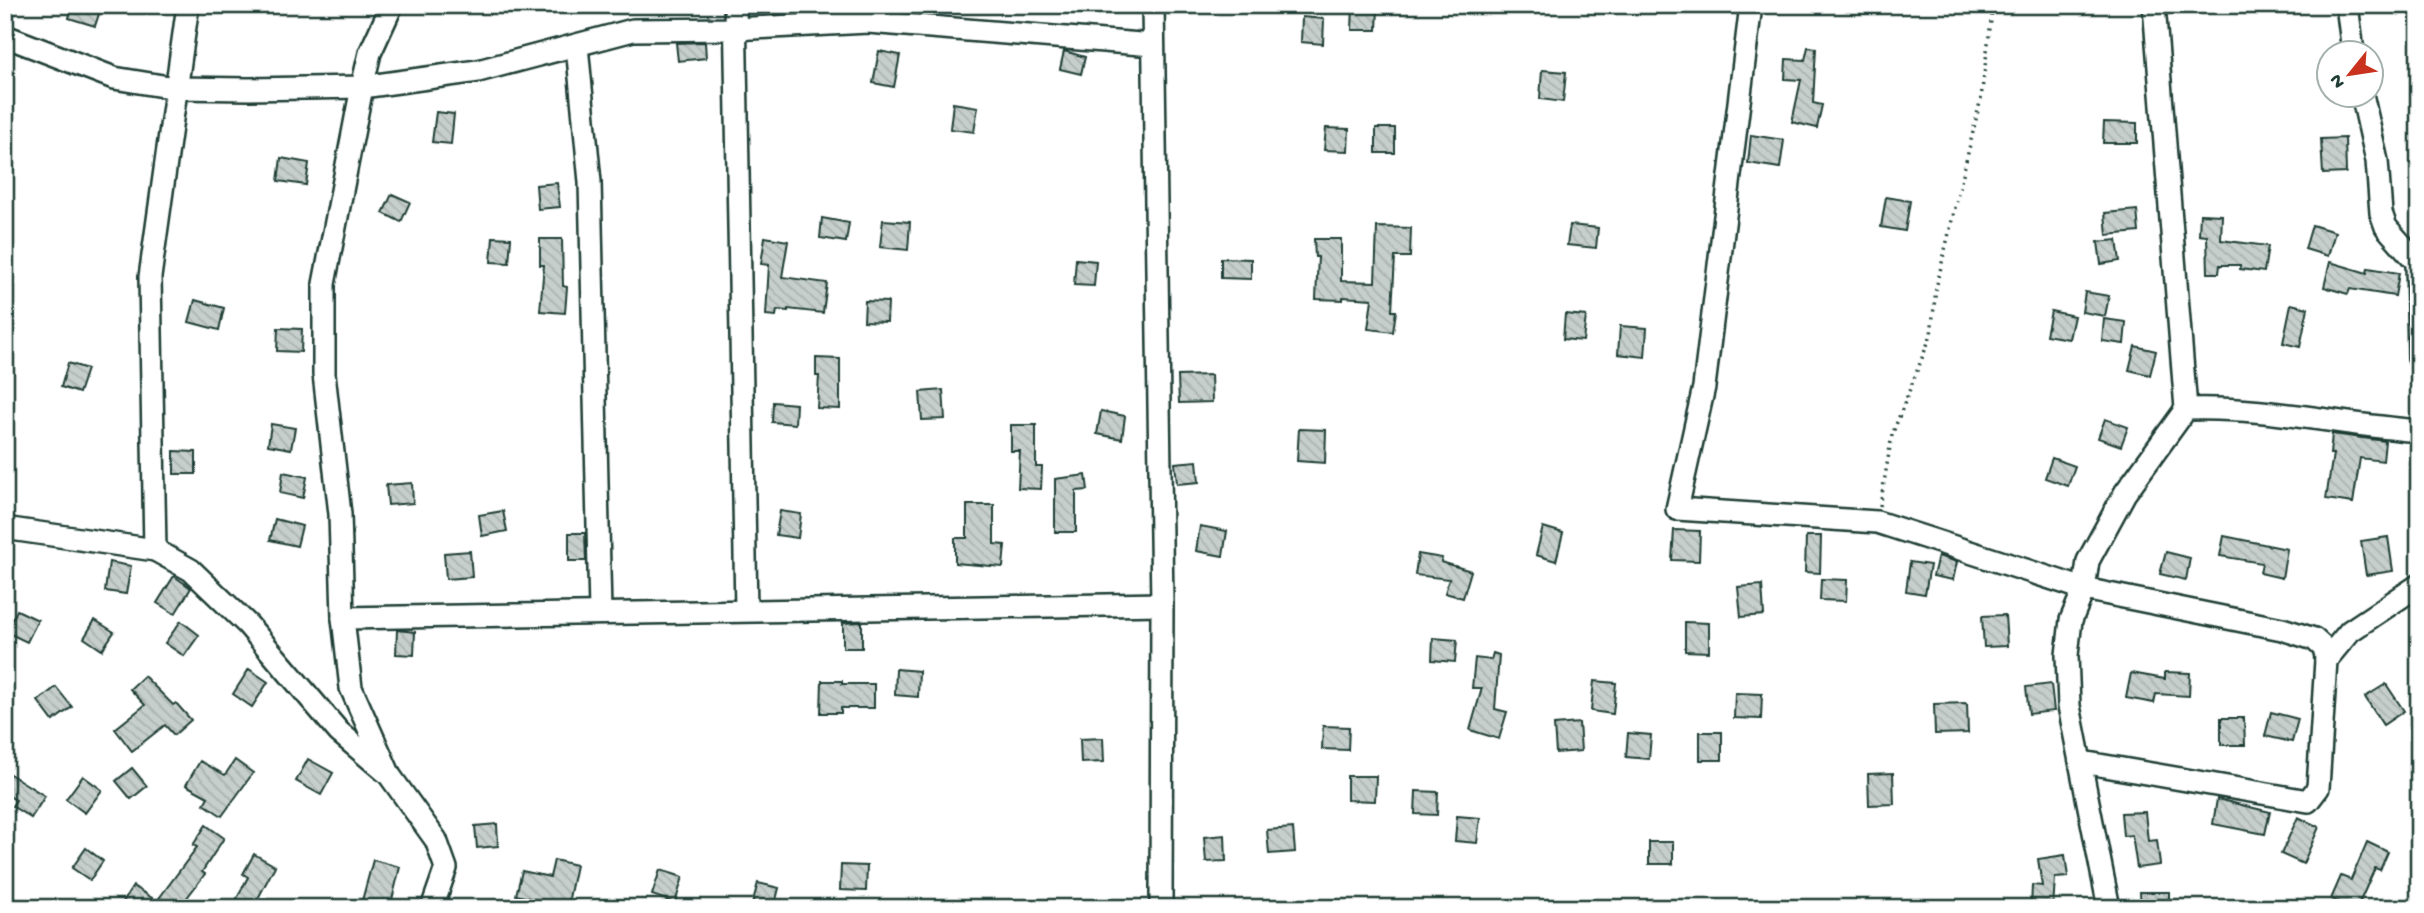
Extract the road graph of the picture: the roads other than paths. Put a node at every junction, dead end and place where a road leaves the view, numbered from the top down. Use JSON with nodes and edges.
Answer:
{"nodes":[{"id":1,"x":188,"y":5,"type":"edge"},
{"id":2,"x":391,"y":5,"type":"edge"},
{"id":3,"x":735,"y":5,"type":"edge"},
{"id":4,"x":1153,"y":5,"type":"edge"},
{"id":5,"x":1751,"y":5,"type":"edge"},
{"id":6,"x":2154,"y":5,"type":"edge"},
{"id":7,"x":2347,"y":5,"type":"edge"},
{"id":8,"x":734,"y":29,"type":"junction"},
{"id":9,"x":5,"y":36,"type":"edge"},
{"id":10,"x":2351,"y":38,"type":"edge"},
{"id":11,"x":1153,"y":45,"type":"junction"},
{"id":12,"x":576,"y":46,"type":"junction"},
{"id":13,"x":362,"y":87,"type":"junction"},
{"id":14,"x":175,"y":88,"type":"junction"},
{"id":15,"x":2365,"y":108,"type":"edge"},
{"id":16,"x":2419,"y":358,"type":"edge"},
{"id":17,"x":2186,"y":409,"type":"junction"},
{"id":18,"x":2419,"y":431,"type":"edge"},
{"id":19,"x":5,"y":527,"type":"edge"},
{"id":20,"x":155,"y":550,"type":"junction"},
{"id":21,"x":2419,"y":585,"type":"edge"},
{"id":22,"x":2084,"y":589,"type":"junction"},
{"id":23,"x":1162,"y":604,"type":"junction"},
{"id":24,"x":746,"y":610,"type":"junction"},
{"id":25,"x":600,"y":612,"type":"junction"},
{"id":26,"x":343,"y":618,"type":"junction"},
{"id":27,"x":2326,"y":660,"type":"junction"},
{"id":28,"x":2082,"y":762,"type":"junction"},
{"id":29,"x":390,"y":776,"type":"junction"},
{"id":30,"x":432,"y":908,"type":"edge"},
{"id":31,"x":1161,"y":908,"type":"edge"},
{"id":32,"x":2109,"y":908,"type":"edge"}],
"edges":[{"from":1,"to":14,"type":"street"},
{"from":2,"to":13,"type":"street"},
{"from":3,"to":8,"type":"street"},
{"from":4,"to":11,"type":"street"},
{"from":5,"to":22,"type":"street"},
{"from":6,"to":17,"type":"street"},
{"from":7,"to":10,"type":"street"},
{"from":8,"to":11,"type":"street"},
{"from":8,"to":12,"type":"street"},
{"from":8,"to":24,"type":"street"},
{"from":9,"to":14,"type":"street"},
{"from":11,"to":23,"type":"street"},
{"from":12,"to":13,"type":"street"},
{"from":12,"to":25,"type":"street"},
{"from":13,"to":14,"type":"street"},
{"from":13,"to":26,"type":"street"},
{"from":14,"to":20,"type":"street"},
{"from":15,"to":16,"type":"street"},
{"from":17,"to":18,"type":"street"},
{"from":17,"to":22,"type":"street"},
{"from":19,"to":20,"type":"street"},
{"from":20,"to":29,"type":"street"},
{"from":21,"to":27,"type":"street"},
{"from":22,"to":27,"type":"street"},
{"from":22,"to":28,"type":"street"},
{"from":23,"to":24,"type":"street"},
{"from":23,"to":31,"type":"street"},
{"from":24,"to":25,"type":"street"},
{"from":25,"to":26,"type":"street"},
{"from":26,"to":29,"type":"street"},
{"from":27,"to":28,"type":"street"},
{"from":28,"to":32,"type":"street"},
{"from":29,"to":30,"type":"street"}]}
